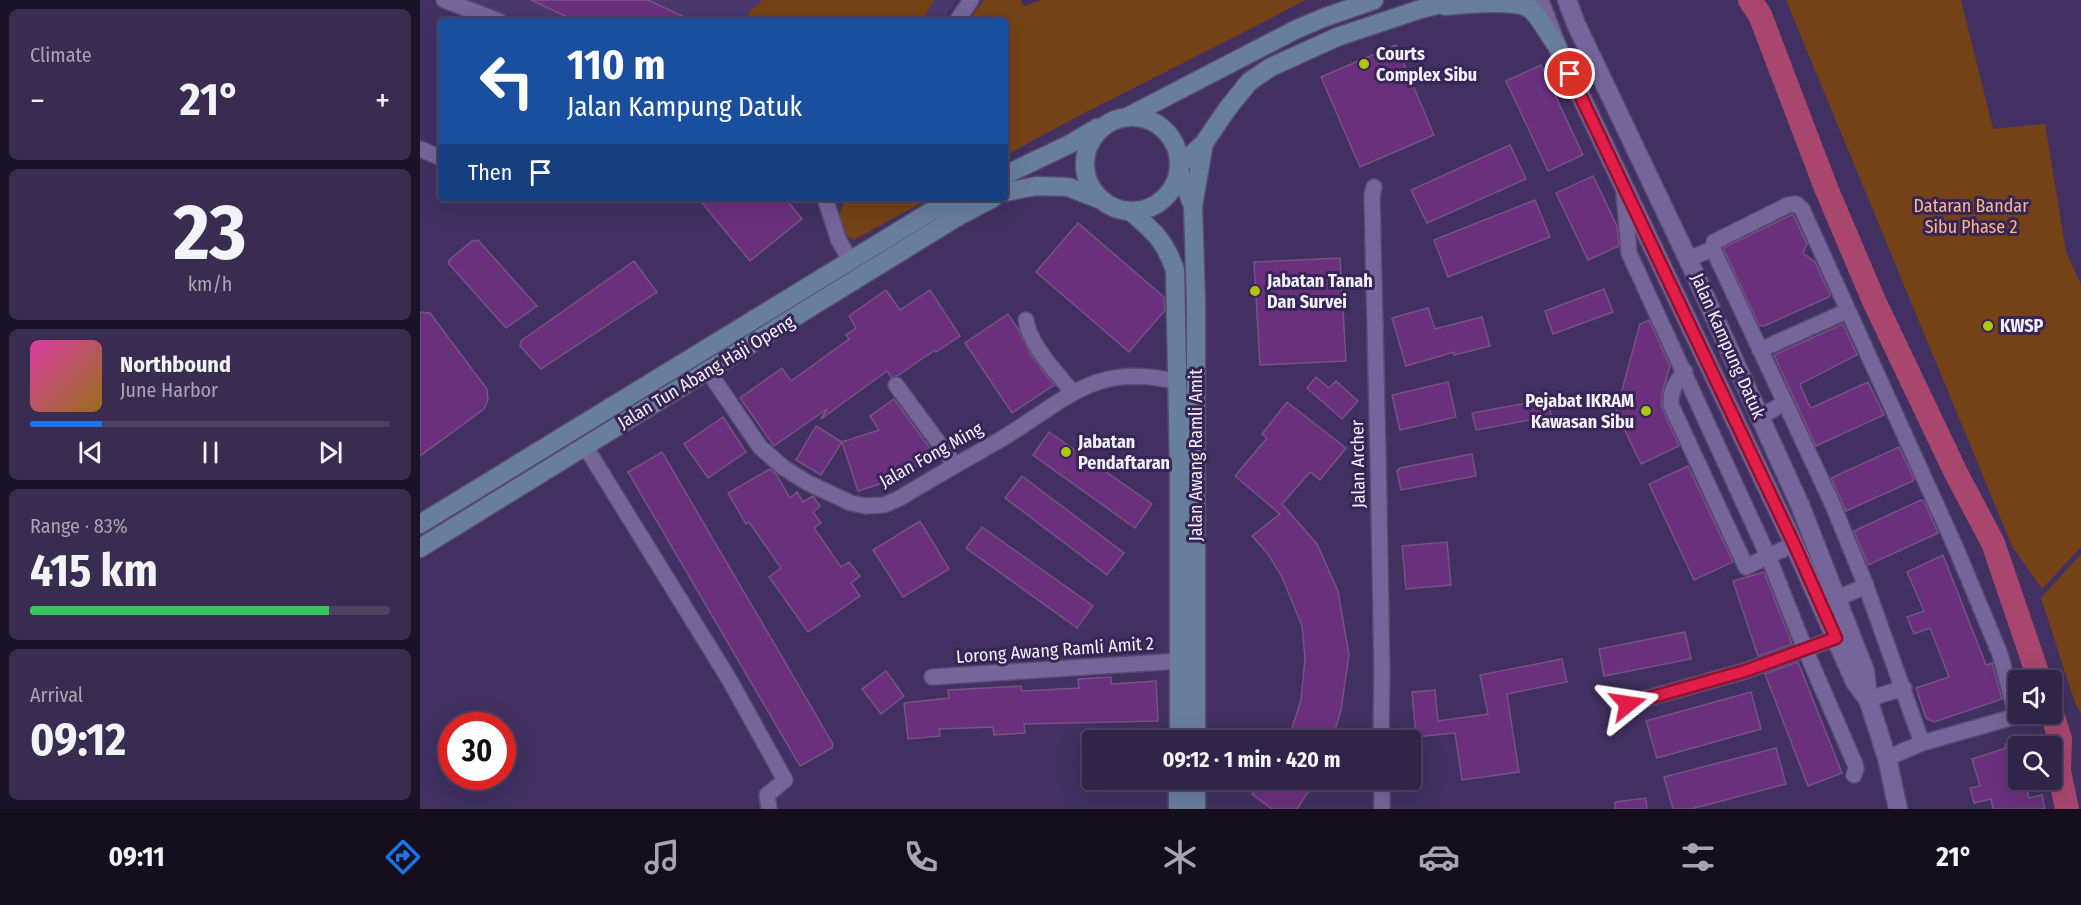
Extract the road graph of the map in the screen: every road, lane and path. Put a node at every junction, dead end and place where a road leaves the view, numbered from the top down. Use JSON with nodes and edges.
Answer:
{"nodes":[{"id":1,"x":444,"y":0,"type":"edge"},
{"id":2,"x":971,"y":0,"type":"edge"},
{"id":3,"x":1373,"y":0,"type":"edge"},
{"id":4,"x":1456,"y":0,"type":"edge"},
{"id":5,"x":1539,"y":0,"type":"edge"},
{"id":6,"x":1567,"y":0,"type":"edge"},
{"id":7,"x":1421,"y":9,"type":"junction"},
{"id":8,"x":491,"y":18,"type":"edge"},
{"id":9,"x":959,"y":18,"type":"edge"},
{"id":10,"x":1557,"y":46,"type":"junction"},
{"id":11,"x":1128,"y":116,"type":"junction"},
{"id":12,"x":1110,"y":120,"type":"junction"},
{"id":13,"x":1204,"y":143,"type":"junction"},
{"id":14,"x":420,"y":149,"type":"edge"},
{"id":15,"x":438,"y":157,"type":"edge"},
{"id":16,"x":1179,"y":169,"type":"junction"},
{"id":17,"x":1008,"y":174,"type":"edge"},
{"id":18,"x":1624,"y":184,"type":"junction"},
{"id":19,"x":1374,"y":187,"type":"dead end"},
{"id":20,"x":1008,"y":191,"type":"edge"},
{"id":21,"x":1101,"y":200,"type":"junction"},
{"id":22,"x":830,"y":201,"type":"edge"},
{"id":23,"x":952,"y":201,"type":"edge"},
{"id":24,"x":987,"y":201,"type":"edge"},
{"id":25,"x":1193,"y":206,"type":"junction"},
{"id":26,"x":1130,"y":211,"type":"junction"},
{"id":27,"x":1654,"y":248,"type":"junction"},
{"id":28,"x":1713,"y":249,"type":"junction"},
{"id":29,"x":1629,"y":253,"type":"junction"},
{"id":30,"x":1689,"y":259,"type":"junction"},
{"id":31,"x":851,"y":261,"type":"junction"},
{"id":32,"x":1846,"y":311,"type":"junction"},
{"id":33,"x":1026,"y":320,"type":"dead end"},
{"id":34,"x":1760,"y":350,"type":"junction"},
{"id":35,"x":708,"y":370,"type":"junction"},
{"id":36,"x":1685,"y":371,"type":"junction"},
{"id":37,"x":1177,"y":382,"type":"junction"},
{"id":38,"x":896,"y":385,"type":"dead end"},
{"id":39,"x":1073,"y":393,"type":"junction"},
{"id":40,"x":1785,"y":403,"type":"junction"},
{"id":41,"x":1759,"y":417,"type":"junction"},
{"id":42,"x":585,"y":446,"type":"junction"},
{"id":43,"x":955,"y":465,"type":"junction"},
{"id":44,"x":420,"y":524,"type":"edge"},
{"id":45,"x":1812,"y":535,"type":"junction"},
{"id":46,"x":1794,"y":544,"type":"junction"},
{"id":47,"x":420,"y":548,"type":"edge"},
{"id":48,"x":1768,"y":556,"type":"junction"},
{"id":49,"x":1866,"y":586,"type":"junction"},
{"id":50,"x":1838,"y":598,"type":"junction"},
{"id":51,"x":1836,"y":638,"type":"junction"},
{"id":52,"x":1805,"y":650,"type":"junction"},
{"id":53,"x":1180,"y":661,"type":"junction"},
{"id":54,"x":932,"y":677,"type":"dead end"},
{"id":55,"x":1904,"y":688,"type":"junction"},
{"id":56,"x":1868,"y":699,"type":"junction"},
{"id":57,"x":1628,"y":704,"type":"dead end"},
{"id":58,"x":1179,"y":730,"type":"edge"},
{"id":59,"x":1196,"y":730,"type":"edge"},
{"id":60,"x":1381,"y":730,"type":"edge"},
{"id":61,"x":1922,"y":743,"type":"junction"},
{"id":62,"x":1887,"y":758,"type":"junction"},
{"id":63,"x":1854,"y":775,"type":"dead end"},
{"id":64,"x":1178,"y":790,"type":"edge"},
{"id":65,"x":1196,"y":790,"type":"edge"},
{"id":66,"x":1382,"y":790,"type":"edge"},
{"id":67,"x":769,"y":809,"type":"edge"},
{"id":68,"x":1178,"y":809,"type":"edge"},
{"id":69,"x":1196,"y":809,"type":"edge"},
{"id":70,"x":1382,"y":809,"type":"edge"},
{"id":71,"x":1898,"y":809,"type":"edge"}],
"edges":[{"from":1,"to":8,"type":"street"},
{"from":2,"to":9,"type":"street"},
{"from":3,"to":11,"type":"main road"},
{"from":4,"to":7,"type":"main road"},
{"from":5,"to":10,"type":"street","name":"Jalan Kampung Datuk"},
{"from":6,"to":30,"type":"street","name":"Jalan Kampung Datuk"},
{"from":7,"to":10,"type":"main road"},
{"from":7,"to":13,"type":"main road"},
{"from":10,"to":18,"type":"street","name":"Jalan Kampung Datuk"},
{"from":11,"to":12,"type":"main road"},
{"from":11,"to":16,"type":"main road"},
{"from":12,"to":17,"type":"main road"},
{"from":12,"to":21,"type":"main road"},
{"from":13,"to":16,"type":"main road"},
{"from":13,"to":25,"type":"main road"},
{"from":14,"to":15,"type":"street"},
{"from":16,"to":25,"type":"main road","name":"Jalan Awang Ramli Amit"},
{"from":16,"to":26,"type":"main road"},
{"from":18,"to":27,"type":"street","name":"Jalan Kampung Datuk"},
{"from":18,"to":29,"type":"street"},
{"from":19,"to":60,"type":"street","name":"Jalan Archer"},
{"from":20,"to":21,"type":"main road"},
{"from":21,"to":26,"type":"main road"},
{"from":22,"to":31,"type":"street"},
{"from":23,"to":31,"type":"main road","name":"Jalan Tun Abang Haji Openg"},
{"from":24,"to":35,"type":"main road","name":"Jalan Tun Abang Haji Openg"},
{"from":25,"to":59,"type":"main road","name":"Jalan Awang Ramli Amit"},
{"from":26,"to":37,"type":"main road","name":"Jalan Awang Ramli Amit"},
{"from":27,"to":29,"type":"street"},
{"from":27,"to":46,"type":"street","name":"Jalan Kampung Datuk"},
{"from":28,"to":30,"type":"street"},
{"from":28,"to":32,"type":"street"},
{"from":28,"to":34,"type":"street"},
{"from":29,"to":36,"type":"street"},
{"from":30,"to":41,"type":"street","name":"Jalan Kampung Datuk"},
{"from":31,"to":44,"type":"main road","name":"Jalan Tun Abang Haji Openg"},
{"from":32,"to":34,"type":"street"},
{"from":32,"to":61,"type":"street"},
{"from":33,"to":39,"type":"street"},
{"from":34,"to":40,"type":"street"},
{"from":35,"to":42,"type":"main road","name":"Jalan Tun Abang Haji Openg"},
{"from":35,"to":43,"type":"street","name":"Jalan Fong Ming"},
{"from":36,"to":48,"type":"street"},
{"from":36,"to":48,"type":"street"},
{"from":37,"to":39,"type":"street","name":"Jalan Fong Ming"},
{"from":37,"to":53,"type":"main road","name":"Jalan Awang Ramli Amit"},
{"from":38,"to":43,"type":"street"},
{"from":39,"to":43,"type":"street","name":"Jalan Fong Ming"},
{"from":40,"to":41,"type":"street"},
{"from":40,"to":49,"type":"street"},
{"from":41,"to":45,"type":"street","name":"Jalan Kampung Datuk"},
{"from":42,"to":47,"type":"main road","name":"Jalan Tun Abang Haji Openg"},
{"from":42,"to":67,"type":"street"},
{"from":45,"to":46,"type":"street"},
{"from":45,"to":50,"type":"street","name":"Jalan Kampung Datuk"},
{"from":46,"to":48,"type":"street"},
{"from":46,"to":51,"type":"street","name":"Jalan Kampung Datuk"},
{"from":48,"to":52,"type":"street"},
{"from":49,"to":50,"type":"street"},
{"from":49,"to":55,"type":"street"},
{"from":50,"to":56,"type":"street","name":"Jalan Kampung Datuk"},
{"from":51,"to":52,"type":"street"},
{"from":51,"to":56,"type":"street","name":"Jalan Kampung Datuk"},
{"from":52,"to":57,"type":"street"},
{"from":52,"to":63,"type":"street"},
{"from":53,"to":54,"type":"street","name":"Lorong Awang Ramli Amit 2"},
{"from":53,"to":58,"type":"main road","name":"Jalan Awang Ramli Amit"},
{"from":55,"to":56,"type":"street"},
{"from":55,"to":61,"type":"street"},
{"from":56,"to":62,"type":"street","name":"Jalan Kampung Datuk"},
{"from":61,"to":62,"type":"street"},
{"from":62,"to":71,"type":"street","name":"Jalan Kampung Datuk"},
{"from":64,"to":68,"type":"main road"},
{"from":65,"to":69,"type":"main road"},
{"from":66,"to":70,"type":"street"}]}
